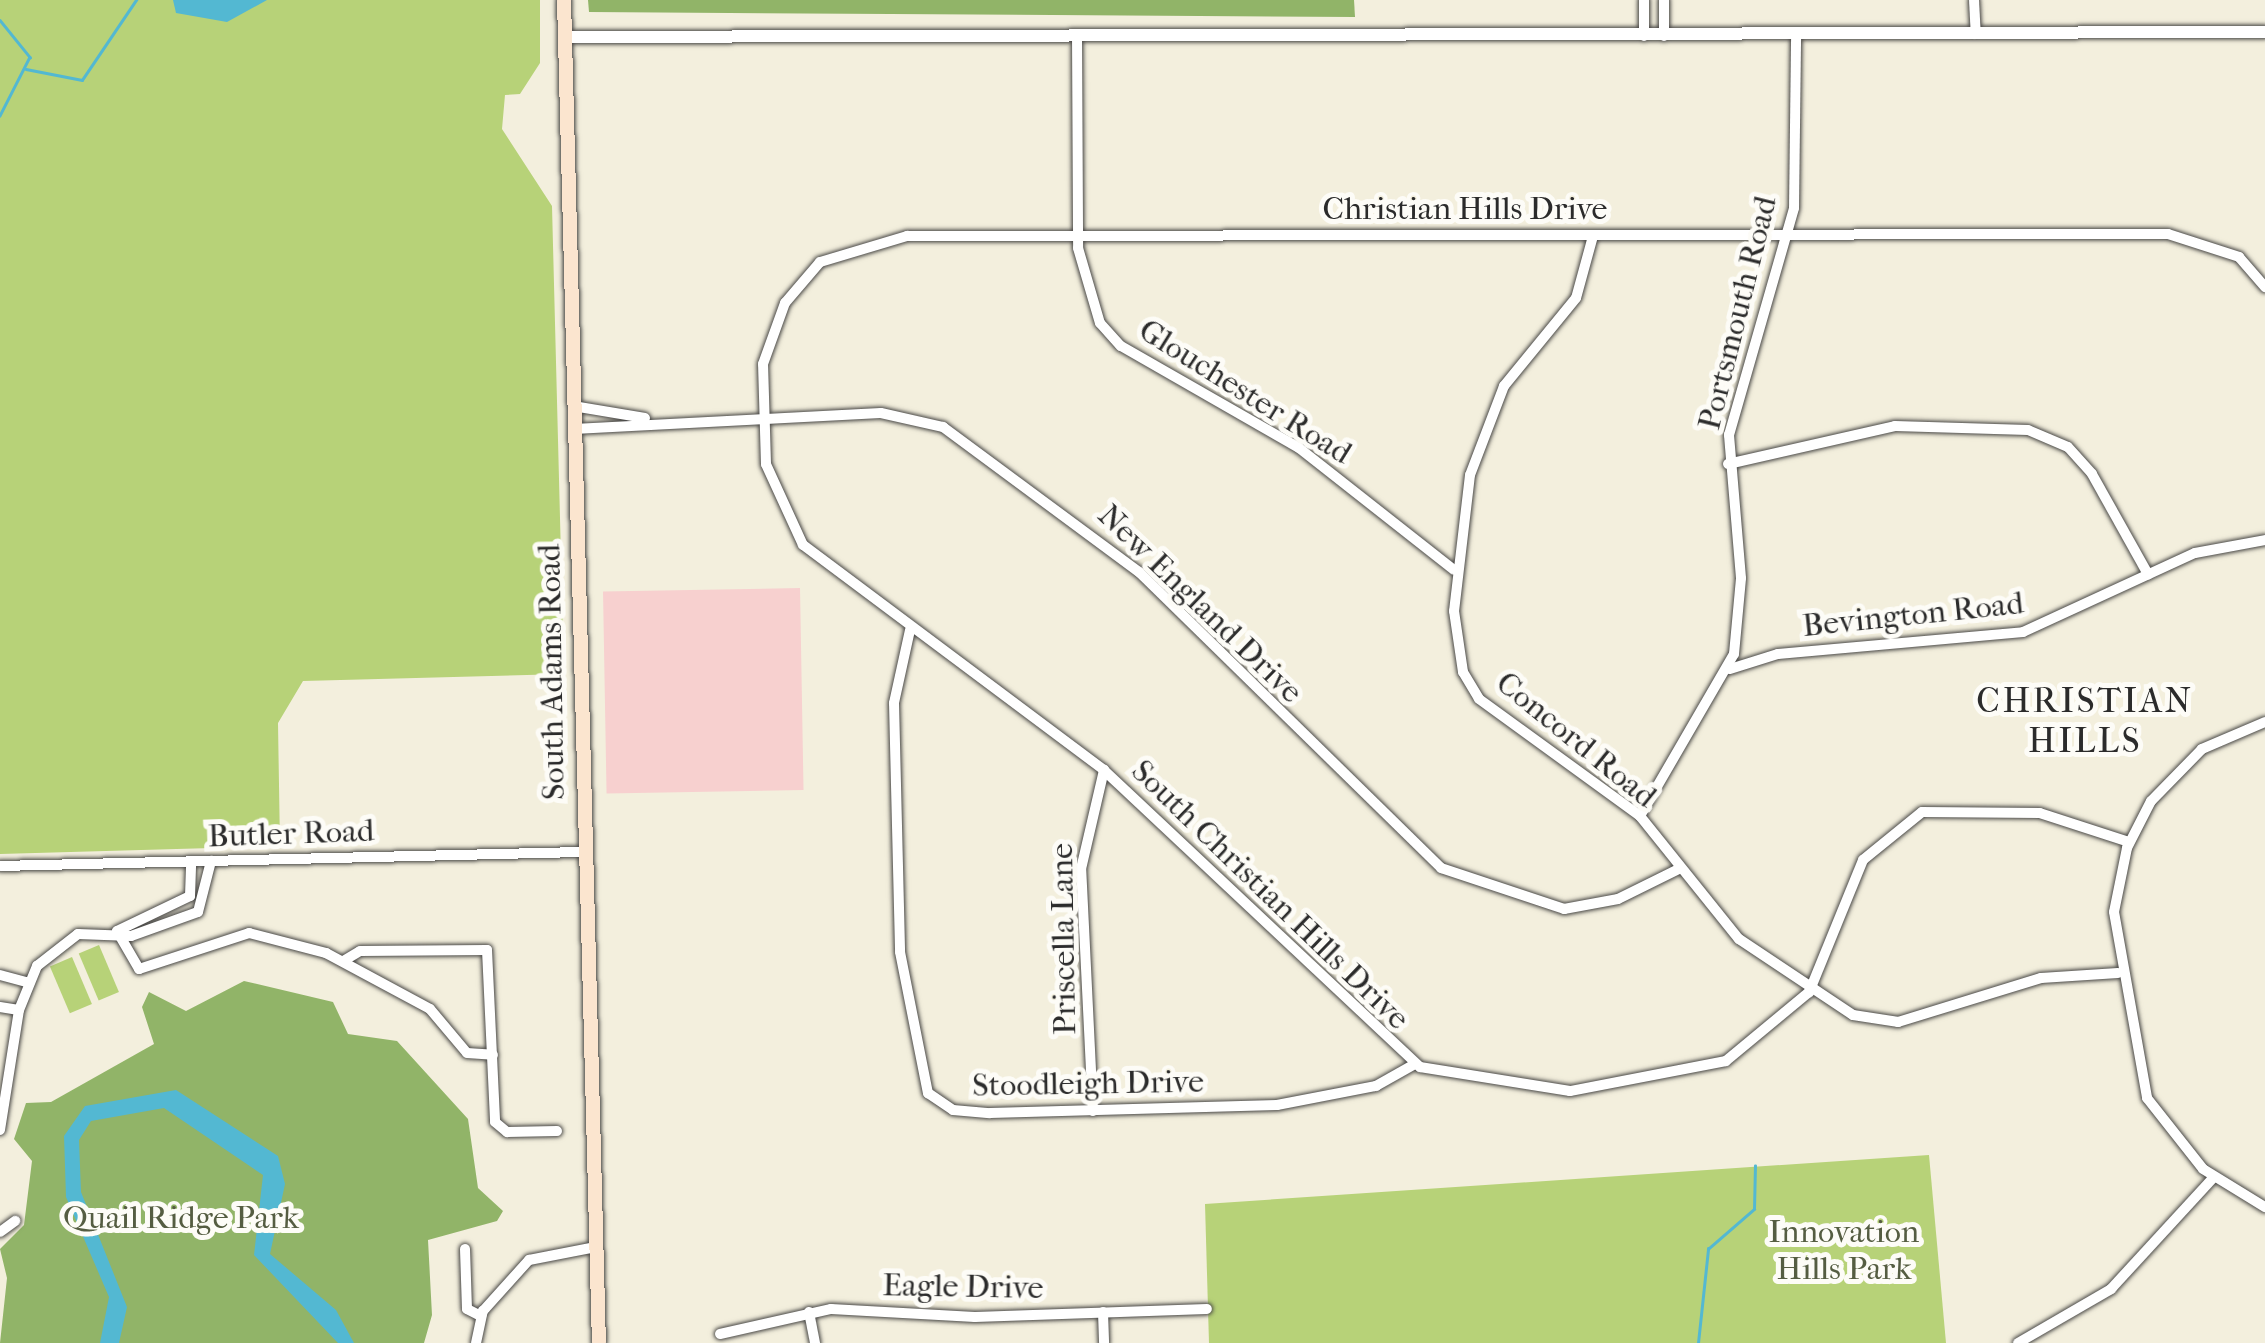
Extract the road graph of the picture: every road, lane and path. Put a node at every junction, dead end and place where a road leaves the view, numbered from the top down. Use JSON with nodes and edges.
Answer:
{"nodes":[{"id":1,"x":564,"y":0,"type":"edge"},
{"id":2,"x":1644,"y":0,"type":"edge"},
{"id":3,"x":1664,"y":0,"type":"edge"},
{"id":4,"x":1974,"y":0,"type":"edge"},
{"id":5,"x":2265,"y":32,"type":"edge"},
{"id":6,"x":1077,"y":34,"type":"junction"},
{"id":7,"x":1796,"y":34,"type":"junction"},
{"id":8,"x":1976,"y":34,"type":"junction"},
{"id":9,"x":1644,"y":36,"type":"junction"},
{"id":10,"x":1664,"y":36,"type":"junction"},
{"id":11,"x":564,"y":37,"type":"junction"},
{"id":12,"x":1789,"y":233,"type":"junction"},
{"id":13,"x":1078,"y":234,"type":"junction"},
{"id":14,"x":1593,"y":236,"type":"junction"},
{"id":15,"x":2265,"y":287,"type":"edge"},
{"id":16,"x":573,"y":406,"type":"junction"},
{"id":17,"x":760,"y":414,"type":"junction"},
{"id":18,"x":646,"y":419,"type":"junction"},
{"id":19,"x":574,"y":429,"type":"junction"},
{"id":20,"x":1728,"y":464,"type":"junction"},
{"id":21,"x":2265,"y":540,"type":"edge"},
{"id":22,"x":1454,"y":570,"type":"junction"},
{"id":23,"x":2148,"y":574,"type":"junction"},
{"id":24,"x":910,"y":630,"type":"junction"},
{"id":25,"x":1730,"y":668,"type":"junction"},
{"id":26,"x":2265,"y":722,"type":"edge"},
{"id":27,"x":1104,"y":770,"type":"junction"},
{"id":28,"x":1640,"y":816,"type":"junction"},
{"id":29,"x":2129,"y":842,"type":"junction"},
{"id":30,"x":583,"y":852,"type":"junction"},
{"id":31,"x":210,"y":861,"type":"junction"},
{"id":32,"x":190,"y":862,"type":"junction"},
{"id":33,"x":0,"y":866,"type":"edge"},
{"id":34,"x":1677,"y":870,"type":"junction"},
{"id":35,"x":117,"y":931,"type":"junction"},
{"id":36,"x":345,"y":960,"type":"junction"},
{"id":37,"x":2118,"y":973,"type":"junction"},
{"id":38,"x":0,"y":975,"type":"edge"},
{"id":39,"x":27,"y":982,"type":"junction"},
{"id":40,"x":1809,"y":992,"type":"junction"},
{"id":41,"x":0,"y":1007,"type":"edge"},
{"id":42,"x":18,"y":1010,"type":"junction"},
{"id":43,"x":493,"y":1055,"type":"junction"},
{"id":44,"x":1414,"y":1064,"type":"junction"},
{"id":45,"x":6,"y":1084,"type":"edge"},
{"id":46,"x":1093,"y":1111,"type":"junction"},
{"id":47,"x":0,"y":1130,"type":"edge"},
{"id":48,"x":557,"y":1130,"type":"dead end"},
{"id":49,"x":2214,"y":1178,"type":"junction"},
{"id":50,"x":2265,"y":1207,"type":"edge"},
{"id":51,"x":15,"y":1221,"type":"dead end"},
{"id":52,"x":0,"y":1232,"type":"edge"},
{"id":53,"x":596,"y":1246,"type":"junction"},
{"id":54,"x":465,"y":1249,"type":"dead end"},
{"id":55,"x":1207,"y":1310,"type":"dead end"},
{"id":56,"x":809,"y":1312,"type":"junction"},
{"id":57,"x":1103,"y":1312,"type":"junction"},
{"id":58,"x":481,"y":1316,"type":"junction"},
{"id":59,"x":720,"y":1334,"type":"dead end"},
{"id":60,"x":476,"y":1343,"type":"edge"},
{"id":61,"x":600,"y":1343,"type":"edge"},
{"id":62,"x":815,"y":1343,"type":"edge"},
{"id":63,"x":1104,"y":1343,"type":"edge"},
{"id":64,"x":2018,"y":1343,"type":"edge"}],
"edges":[{"from":1,"to":11,"type":"main road","name":"South Adams Road"},
{"from":2,"to":9,"type":"street"},
{"from":3,"to":10,"type":"street"},
{"from":4,"to":8,"type":"street"},
{"from":5,"to":8,"type":"street"},
{"from":6,"to":9,"type":"street"},
{"from":6,"to":11,"type":"street"},
{"from":6,"to":13,"type":"street","name":"Glouchester Road"},
{"from":7,"to":8,"type":"street"},
{"from":7,"to":10,"type":"street"},
{"from":7,"to":12,"type":"street","name":"Portsmouth Road"},
{"from":9,"to":10,"type":"street"},
{"from":11,"to":16,"type":"main road","name":"South Adams Road"},
{"from":12,"to":14,"type":"street","name":"Christian Hills Drive"},
{"from":12,"to":15,"type":"street","name":"Christian Hills Drive"},
{"from":12,"to":20,"type":"street","name":"Portsmouth Road"},
{"from":13,"to":14,"type":"street","name":"Christian Hills Drive"},
{"from":13,"to":17,"type":"street","name":"Christian Hills Drive"},
{"from":13,"to":22,"type":"street","name":"Glouchester Road"},
{"from":14,"to":22,"type":"street","name":"Concord Road"},
{"from":16,"to":18,"type":"street","name":"New England Drive"},
{"from":16,"to":19,"type":"main road","name":"South Adams Road"},
{"from":17,"to":18,"type":"street","name":"New England Drive"},
{"from":17,"to":24,"type":"street","name":"South Christian Hills Drive"},
{"from":17,"to":34,"type":"street","name":"New England Drive"},
{"from":18,"to":19,"type":"street","name":"New England Drive"},
{"from":19,"to":30,"type":"main road","name":"South Adams Road"},
{"from":20,"to":23,"type":"street"},
{"from":20,"to":25,"type":"street","name":"Portsmouth Road"},
{"from":21,"to":23,"type":"street","name":"Bevington Road"},
{"from":22,"to":28,"type":"street","name":"Concord Road"},
{"from":23,"to":25,"type":"street","name":"Bevington Road"},
{"from":24,"to":27,"type":"street","name":"South Christian Hills Drive"},
{"from":24,"to":46,"type":"street","name":"Stoodleigh Drive"},
{"from":25,"to":28,"type":"street","name":"Portsmouth Road"},
{"from":26,"to":29,"type":"street"},
{"from":27,"to":44,"type":"street","name":"South Christian Hills Drive"},
{"from":27,"to":46,"type":"street","name":"Priscella Lane"},
{"from":28,"to":34,"type":"street","name":"Concord Road"},
{"from":29,"to":37,"type":"street"},
{"from":29,"to":40,"type":"street","name":"South Christian Hills Drive"},
{"from":30,"to":31,"type":"street","name":"Butler Road"},
{"from":30,"to":53,"type":"main road","name":"South Adams Road"},
{"from":31,"to":32,"type":"street","name":"Butler Road"},
{"from":31,"to":35,"type":"street"},
{"from":32,"to":33,"type":"street","name":"Butler Road"},
{"from":32,"to":35,"type":"street"},
{"from":34,"to":40,"type":"street","name":"Concord Road"},
{"from":35,"to":36,"type":"street"},
{"from":35,"to":39,"type":"street"},
{"from":36,"to":43,"type":"street"},
{"from":36,"to":43,"type":"street"},
{"from":37,"to":40,"type":"street","name":"Concord Road"},
{"from":37,"to":49,"type":"street"},
{"from":38,"to":39,"type":"street"},
{"from":39,"to":42,"type":"street"},
{"from":40,"to":44,"type":"street","name":"South Christian Hills Drive"},
{"from":41,"to":42,"type":"street"},
{"from":42,"to":45,"type":"street"},
{"from":43,"to":48,"type":"street"},
{"from":44,"to":46,"type":"street","name":"Stoodleigh Drive"},
{"from":45,"to":47,"type":"street"},
{"from":49,"to":50,"type":"street"},
{"from":49,"to":64,"type":"street"},
{"from":51,"to":52,"type":"street"},
{"from":53,"to":58,"type":"street"},
{"from":53,"to":61,"type":"main road","name":"South Adams Road"},
{"from":54,"to":58,"type":"street"},
{"from":55,"to":57,"type":"street","name":"Eagle Drive"},
{"from":56,"to":57,"type":"street","name":"Eagle Drive"},
{"from":56,"to":59,"type":"street","name":"Eagle Drive"},
{"from":56,"to":62,"type":"street"},
{"from":57,"to":63,"type":"street"},
{"from":58,"to":60,"type":"street"}]}
